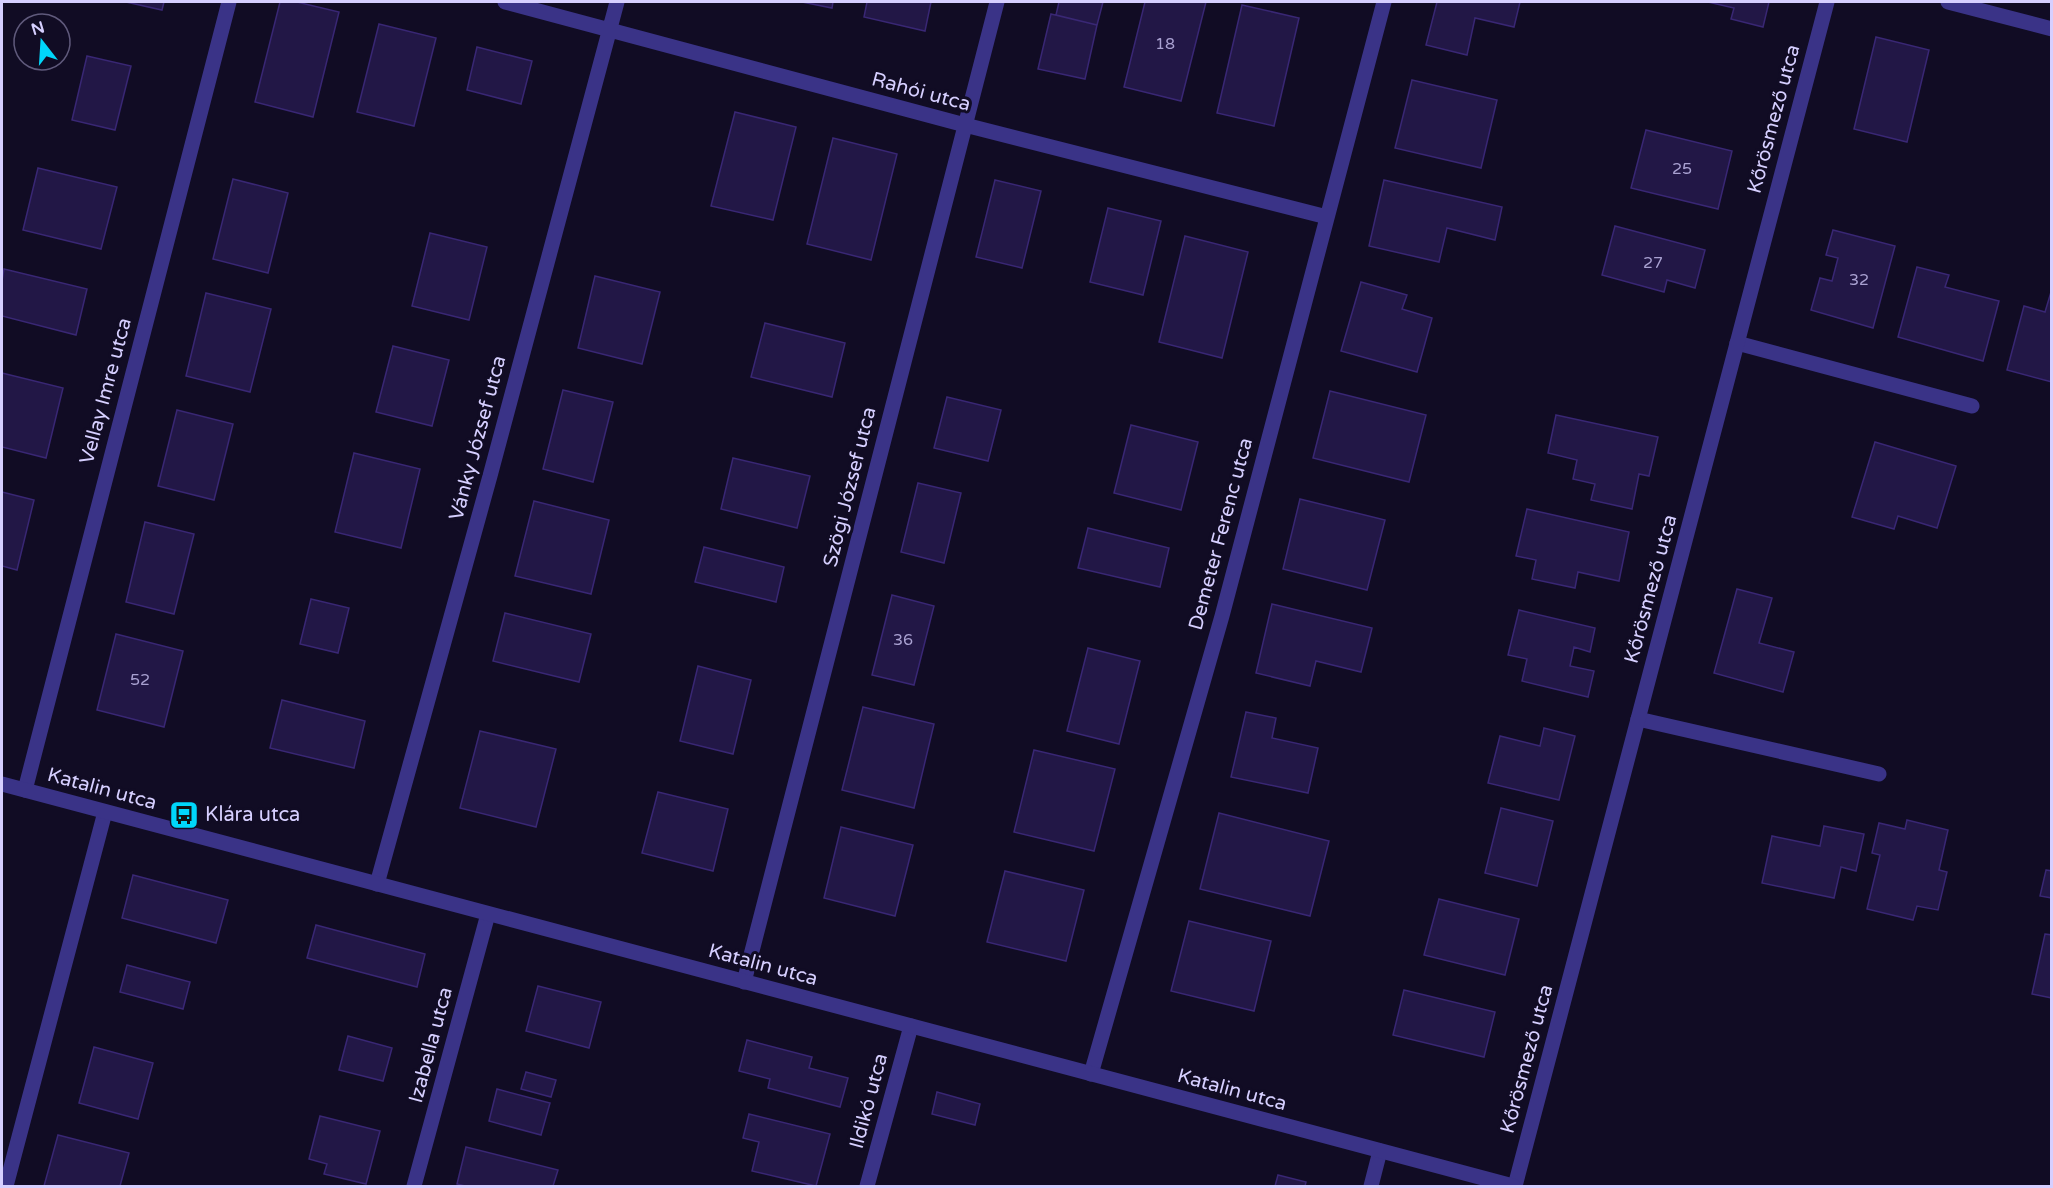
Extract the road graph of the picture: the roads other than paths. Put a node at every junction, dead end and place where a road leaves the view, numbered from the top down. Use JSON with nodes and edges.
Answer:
{"nodes":[{"id":1,"x":229,"y":2,"type":"edge"},
{"id":2,"x":505,"y":2,"type":"edge"},
{"id":3,"x":617,"y":2,"type":"edge"},
{"id":4,"x":997,"y":2,"type":"edge"},
{"id":5,"x":1384,"y":2,"type":"edge"},
{"id":6,"x":1827,"y":2,"type":"edge"},
{"id":7,"x":1948,"y":2,"type":"edge"},
{"id":8,"x":2052,"y":29,"type":"edge"},
{"id":9,"x":609,"y":30,"type":"junction"},
{"id":10,"x":964,"y":125,"type":"junction"},
{"id":11,"x":1327,"y":216,"type":"junction"},
{"id":12,"x":1737,"y":343,"type":"junction"},
{"id":13,"x":1972,"y":406,"type":"dead end"},
{"id":14,"x":1638,"y":720,"type":"junction"},
{"id":15,"x":1879,"y":774,"type":"dead end"},
{"id":16,"x":2,"y":784,"type":"edge"},
{"id":17,"x":25,"y":790,"type":"junction"},
{"id":18,"x":105,"y":812,"type":"junction"},
{"id":19,"x":377,"y":884,"type":"junction"},
{"id":20,"x":488,"y":914,"type":"junction"},
{"id":21,"x":744,"y":982,"type":"junction"},
{"id":22,"x":911,"y":1026,"type":"junction"},
{"id":23,"x":1091,"y":1074,"type":"junction"},
{"id":24,"x":1380,"y":1151,"type":"junction"},
{"id":25,"x":6,"y":1186,"type":"edge"},
{"id":26,"x":414,"y":1186,"type":"edge"},
{"id":27,"x":867,"y":1186,"type":"edge"},
{"id":28,"x":1371,"y":1186,"type":"edge"},
{"id":29,"x":1514,"y":1186,"type":"edge"}],
"edges":[{"from":1,"to":17,"type":"street","name":"Vellay Imre utca"},
{"from":2,"to":9,"type":"street","name":"Rahói utca"},
{"from":3,"to":9,"type":"street","name":"Vánky József utca"},
{"from":4,"to":10,"type":"street","name":"Szögi József utca"},
{"from":5,"to":11,"type":"street","name":"Demeter Ferenc utca"},
{"from":6,"to":12,"type":"street","name":"Kőrösmező utca"},
{"from":7,"to":8,"type":"street"},
{"from":9,"to":10,"type":"street","name":"Rahói utca"},
{"from":9,"to":19,"type":"street","name":"Vánky József utca"},
{"from":10,"to":11,"type":"street","name":"Rahói utca"},
{"from":10,"to":21,"type":"street","name":"Szögi József utca"},
{"from":11,"to":23,"type":"street","name":"Demeter Ferenc utca"},
{"from":12,"to":13,"type":"street"},
{"from":12,"to":14,"type":"street","name":"Kőrösmező utca"},
{"from":14,"to":15,"type":"street"},
{"from":14,"to":29,"type":"street","name":"Kőrösmező utca"},
{"from":16,"to":17,"type":"street","name":"Katalin utca"},
{"from":17,"to":18,"type":"street","name":"Katalin utca"},
{"from":18,"to":19,"type":"street","name":"Katalin utca"},
{"from":18,"to":25,"type":"street"},
{"from":19,"to":20,"type":"street","name":"Katalin utca"},
{"from":20,"to":21,"type":"street","name":"Katalin utca"},
{"from":20,"to":26,"type":"street","name":"Izabella utca"},
{"from":21,"to":22,"type":"street","name":"Katalin utca"},
{"from":22,"to":23,"type":"street","name":"Katalin utca"},
{"from":22,"to":27,"type":"street","name":"Ildikó utca"},
{"from":23,"to":24,"type":"street","name":"Katalin utca"},
{"from":24,"to":28,"type":"street"},
{"from":24,"to":29,"type":"street","name":"Katalin utca"}]}
